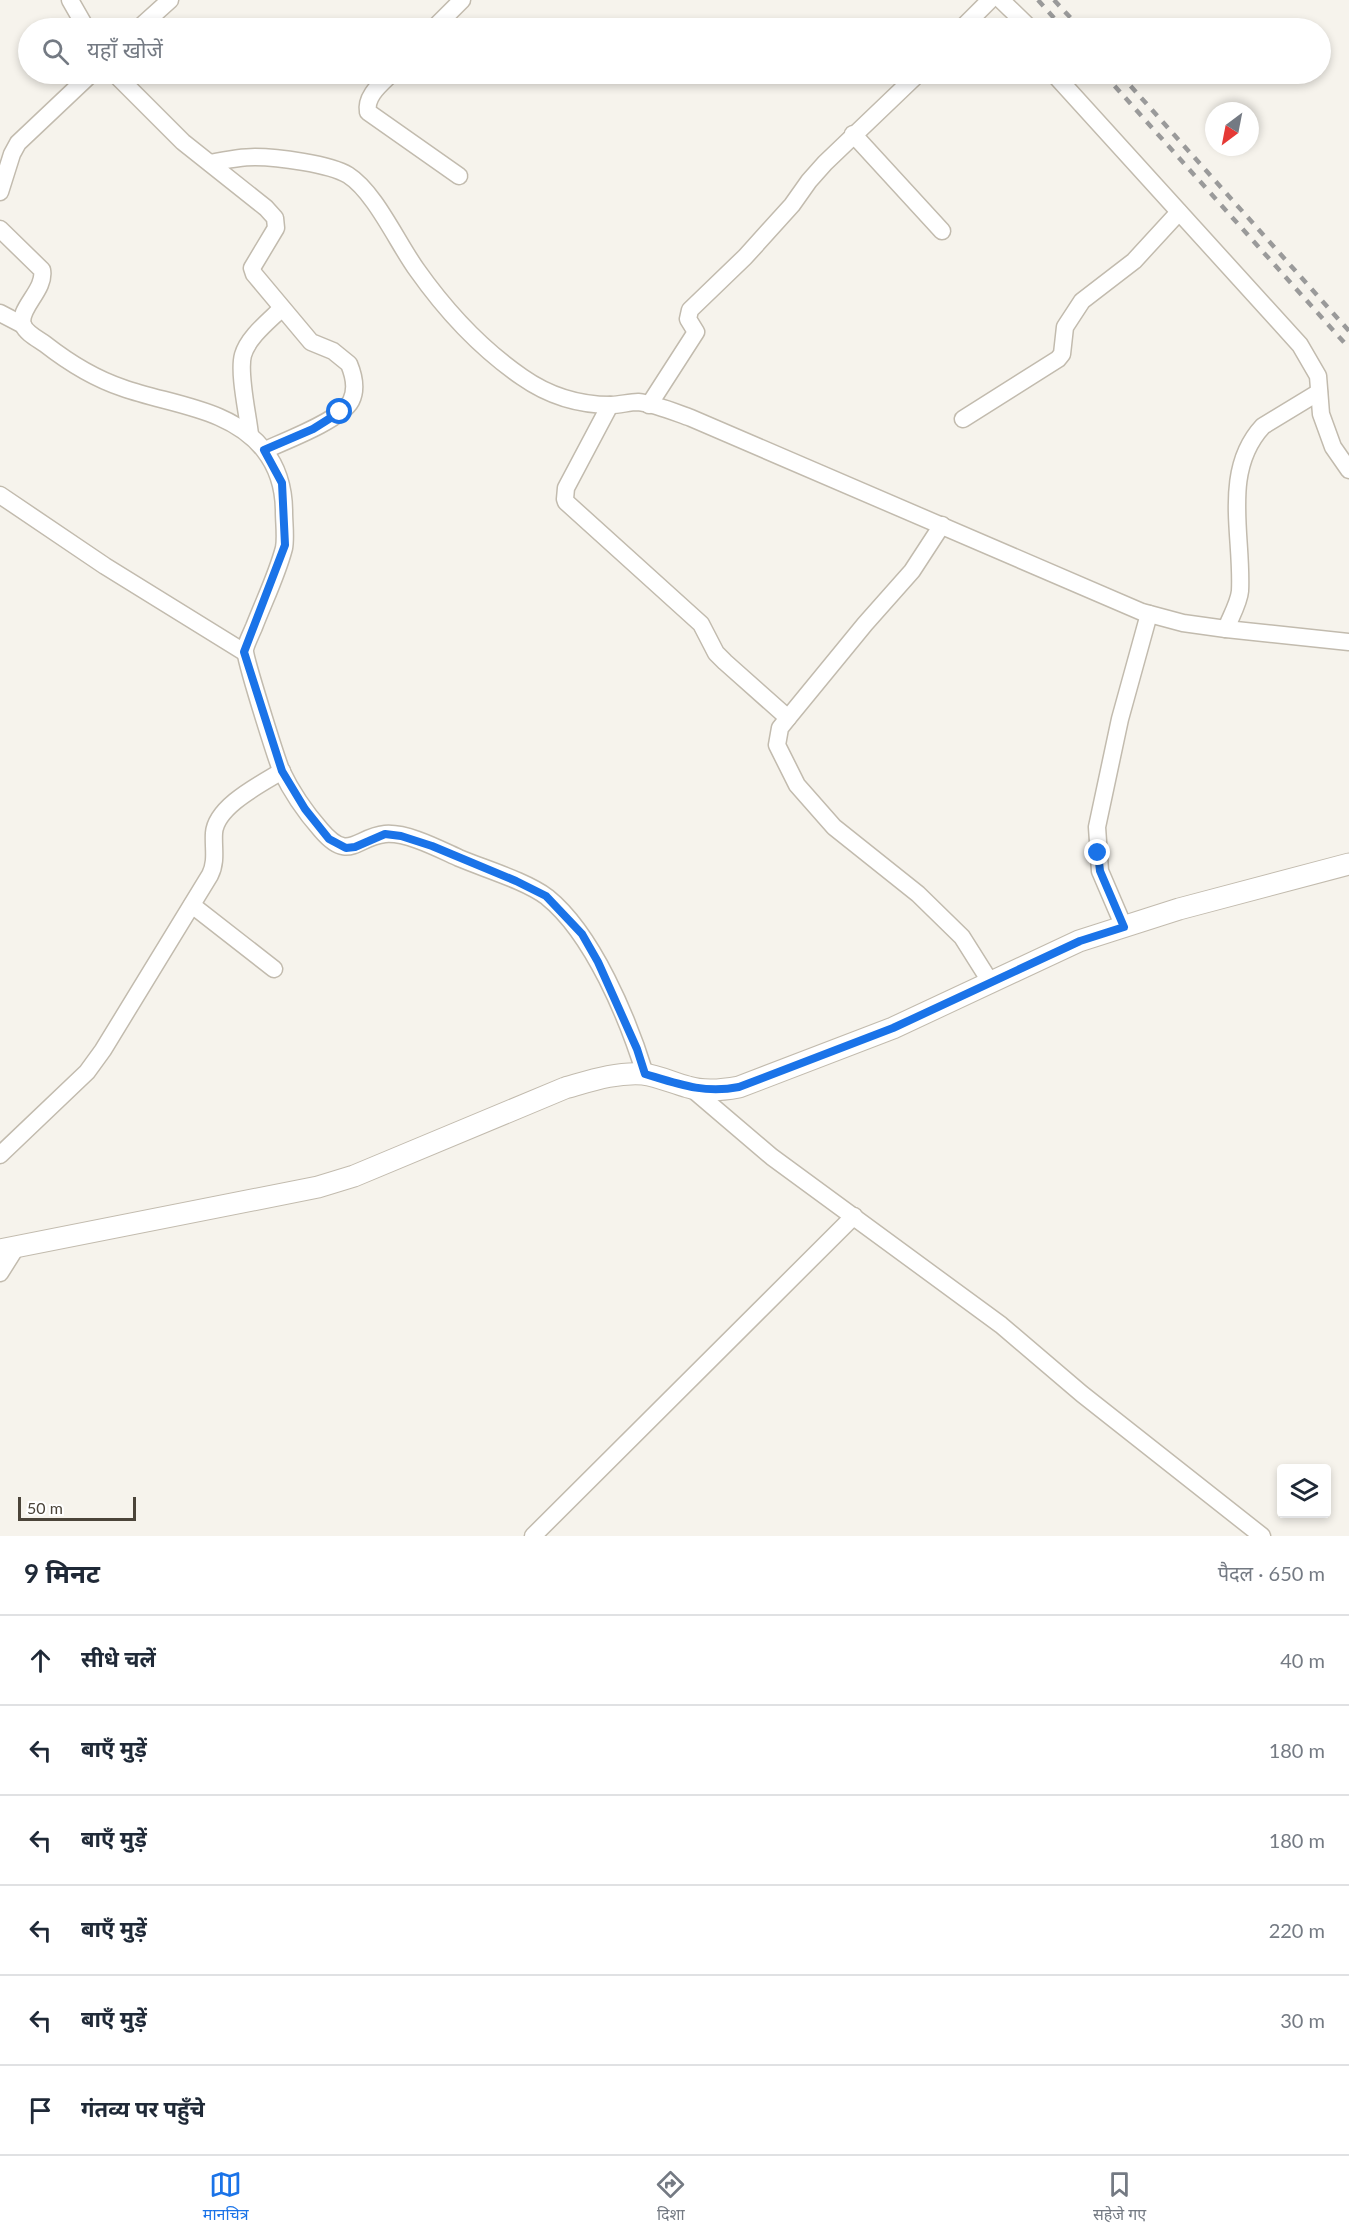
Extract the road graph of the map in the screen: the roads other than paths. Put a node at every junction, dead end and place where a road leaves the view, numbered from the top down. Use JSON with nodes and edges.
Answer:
{"nodes":[{"id":1,"x":70,"y":0,"type":"edge"},
{"id":2,"x":170,"y":0,"type":"edge"},
{"id":3,"x":462,"y":0,"type":"edge"},
{"id":4,"x":990,"y":0,"type":"edge"},
{"id":5,"x":1001,"y":0,"type":"edge"},
{"id":6,"x":80,"y":18,"type":"edge"},
{"id":7,"x":151,"y":18,"type":"edge"},
{"id":8,"x":444,"y":18,"type":"edge"},
{"id":9,"x":972,"y":18,"type":"edge"},
{"id":10,"x":1020,"y":18,"type":"edge"},
{"id":11,"x":80,"y":84,"type":"edge"},
{"id":12,"x":125,"y":84,"type":"edge"},
{"id":13,"x":382,"y":84,"type":"edge"},
{"id":14,"x":908,"y":84,"type":"edge"},
{"id":15,"x":1063,"y":84,"type":"edge"},
{"id":16,"x":853,"y":134,"type":"junction"},
{"id":17,"x":210,"y":163,"type":"junction"},
{"id":18,"x":459,"y":176,"type":"dead end"},
{"id":19,"x":0,"y":192,"type":"edge"},
{"id":20,"x":1179,"y":212,"type":"junction"},
{"id":21,"x":0,"y":230,"type":"edge"},
{"id":22,"x":942,"y":231,"type":"dead end"},
{"id":23,"x":282,"y":308,"type":"junction"},
{"id":24,"x":0,"y":313,"type":"edge"},
{"id":25,"x":23,"y":326,"type":"junction"},
{"id":26,"x":1319,"y":392,"type":"junction"},
{"id":27,"x":610,"y":405,"type":"junction"},
{"id":28,"x":649,"y":405,"type":"junction"},
{"id":29,"x":963,"y":419,"type":"dead end"},
{"id":30,"x":250,"y":435,"type":"junction"},
{"id":31,"x":264,"y":450,"type":"junction"},
{"id":32,"x":1349,"y":470,"type":"edge"},
{"id":33,"x":0,"y":495,"type":"edge"},
{"id":34,"x":942,"y":525,"type":"junction"},
{"id":35,"x":1149,"y":614,"type":"junction"},
{"id":36,"x":1226,"y":629,"type":"junction"},
{"id":37,"x":1349,"y":642,"type":"edge"},
{"id":38,"x":244,"y":652,"type":"junction"},
{"id":39,"x":788,"y":718,"type":"junction"},
{"id":40,"x":282,"y":771,"type":"junction"},
{"id":41,"x":1349,"y":864,"type":"edge"},
{"id":42,"x":192,"y":905,"type":"junction"},
{"id":43,"x":1124,"y":927,"type":"junction"},
{"id":44,"x":274,"y":969,"type":"dead end"},
{"id":45,"x":991,"y":983,"type":"junction"},
{"id":46,"x":645,"y":1074,"type":"junction"},
{"id":47,"x":691,"y":1088,"type":"junction"},
{"id":48,"x":0,"y":1155,"type":"edge"},
{"id":49,"x":854,"y":1216,"type":"junction"},
{"id":50,"x":9,"y":1248,"type":"edge"},
{"id":51,"x":0,"y":1274,"type":"edge"},
{"id":52,"x":533,"y":1536,"type":"edge"},
{"id":53,"x":1262,"y":1536,"type":"edge"}],
"edges":[{"from":1,"to":6,"type":"street"},
{"from":2,"to":7,"type":"street"},
{"from":3,"to":8,"type":"street"},
{"from":4,"to":9,"type":"street"},
{"from":5,"to":10,"type":"street"},
{"from":11,"to":19,"type":"street"},
{"from":12,"to":17,"type":"street"},
{"from":13,"to":18,"type":"street"},
{"from":14,"to":16,"type":"street"},
{"from":15,"to":20,"type":"street"},
{"from":16,"to":22,"type":"street"},
{"from":16,"to":28,"type":"street"},
{"from":17,"to":23,"type":"street"},
{"from":17,"to":27,"type":"street"},
{"from":20,"to":26,"type":"street"},
{"from":20,"to":29,"type":"street"},
{"from":21,"to":25,"type":"street"},
{"from":23,"to":30,"type":"street"},
{"from":23,"to":31,"type":"street"},
{"from":24,"to":25,"type":"street"},
{"from":25,"to":30,"type":"street"},
{"from":26,"to":32,"type":"street"},
{"from":26,"to":36,"type":"street"},
{"from":27,"to":28,"type":"street"},
{"from":27,"to":39,"type":"street"},
{"from":28,"to":34,"type":"street"},
{"from":30,"to":31,"type":"street"},
{"from":31,"to":38,"type":"street"},
{"from":33,"to":38,"type":"street"},
{"from":34,"to":35,"type":"street"},
{"from":34,"to":39,"type":"street"},
{"from":35,"to":36,"type":"street"},
{"from":35,"to":43,"type":"street"},
{"from":36,"to":37,"type":"street"},
{"from":38,"to":40,"type":"street"},
{"from":39,"to":45,"type":"street"},
{"from":40,"to":42,"type":"street"},
{"from":40,"to":46,"type":"street"},
{"from":41,"to":43,"type":"street"},
{"from":42,"to":44,"type":"street"},
{"from":42,"to":48,"type":"street"},
{"from":43,"to":45,"type":"street"},
{"from":45,"to":47,"type":"street"},
{"from":46,"to":47,"type":"street"},
{"from":46,"to":50,"type":"street"},
{"from":47,"to":49,"type":"street"},
{"from":49,"to":52,"type":"street"},
{"from":49,"to":53,"type":"street"},
{"from":50,"to":51,"type":"street"}]}
